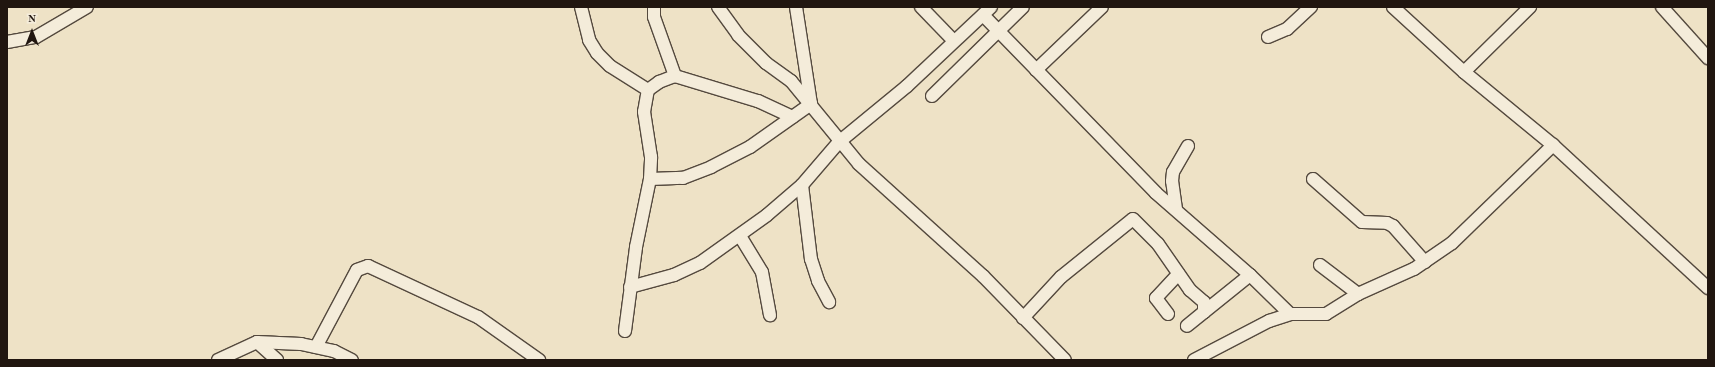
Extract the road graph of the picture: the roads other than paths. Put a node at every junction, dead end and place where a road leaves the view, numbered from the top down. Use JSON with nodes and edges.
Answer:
{"nodes":[{"id":1,"x":87,"y":7,"type":"edge"},
{"id":2,"x":581,"y":7,"type":"edge"},
{"id":3,"x":654,"y":7,"type":"edge"},
{"id":4,"x":718,"y":7,"type":"edge"},
{"id":5,"x":796,"y":7,"type":"edge"},
{"id":6,"x":922,"y":7,"type":"edge"},
{"id":7,"x":1023,"y":7,"type":"edge"},
{"id":8,"x":1102,"y":7,"type":"edge"},
{"id":9,"x":1311,"y":7,"type":"edge"},
{"id":10,"x":1393,"y":7,"type":"edge"},
{"id":11,"x":1530,"y":7,"type":"edge"},
{"id":12,"x":1662,"y":7,"type":"edge"},
{"id":13,"x":987,"y":11,"type":"edge"},
{"id":14,"x":998,"y":31,"type":"junction"},
{"id":15,"x":1268,"y":37,"type":"dead end"},
{"id":16,"x":954,"y":41,"type":"junction"},
{"id":17,"x":7,"y":42,"type":"edge"},
{"id":18,"x":1708,"y":58,"type":"edge"},
{"id":19,"x":1036,"y":70,"type":"junction"},
{"id":20,"x":1464,"y":72,"type":"junction"},
{"id":21,"x":675,"y":76,"type":"junction"},
{"id":22,"x":648,"y":90,"type":"junction"},
{"id":23,"x":932,"y":96,"type":"dead end"},
{"id":24,"x":811,"y":104,"type":"junction"},
{"id":25,"x":793,"y":117,"type":"junction"},
{"id":26,"x":839,"y":142,"type":"junction"},
{"id":27,"x":1553,"y":145,"type":"junction"},
{"id":28,"x":1188,"y":146,"type":"dead end"},
{"id":29,"x":650,"y":179,"type":"junction"},
{"id":30,"x":1313,"y":179,"type":"dead end"},
{"id":31,"x":802,"y":185,"type":"junction"},
{"id":32,"x":1176,"y":209,"type":"junction"},
{"id":33,"x":740,"y":236,"type":"junction"},
{"id":34,"x":1425,"y":262,"type":"junction"},
{"id":35,"x":1320,"y":265,"type":"dead end"},
{"id":36,"x":1178,"y":274,"type":"junction"},
{"id":37,"x":1250,"y":275,"type":"junction"},
{"id":38,"x":630,"y":288,"type":"junction"},
{"id":39,"x":1708,"y":288,"type":"edge"},
{"id":40,"x":1358,"y":294,"type":"junction"},
{"id":41,"x":829,"y":302,"type":"dead end"},
{"id":42,"x":1204,"y":312,"type":"junction"},
{"id":43,"x":1168,"y":314,"type":"dead end"},
{"id":44,"x":1290,"y":314,"type":"junction"},
{"id":45,"x":770,"y":315,"type":"dead end"},
{"id":46,"x":1023,"y":318,"type":"junction"},
{"id":47,"x":1187,"y":326,"type":"dead end"},
{"id":48,"x":626,"y":331,"type":"dead end"},
{"id":49,"x":257,"y":342,"type":"junction"},
{"id":50,"x":316,"y":347,"type":"junction"},
{"id":51,"x":218,"y":360,"type":"edge"},
{"id":52,"x":276,"y":360,"type":"edge"},
{"id":53,"x":352,"y":360,"type":"edge"},
{"id":54,"x":539,"y":360,"type":"edge"},
{"id":55,"x":1065,"y":360,"type":"edge"},
{"id":56,"x":1194,"y":360,"type":"edge"}],
"edges":[{"from":1,"to":17,"type":"street"},
{"from":2,"to":22,"type":"street"},
{"from":3,"to":21,"type":"street"},
{"from":4,"to":24,"type":"street"},
{"from":5,"to":24,"type":"street"},
{"from":6,"to":16,"type":"street"},
{"from":7,"to":14,"type":"street"},
{"from":8,"to":19,"type":"street"},
{"from":9,"to":15,"type":"street"},
{"from":10,"to":20,"type":"street"},
{"from":11,"to":20,"type":"street"},
{"from":12,"to":18,"type":"street"},
{"from":13,"to":14,"type":"street"},
{"from":13,"to":16,"type":"street"},
{"from":14,"to":19,"type":"street"},
{"from":14,"to":23,"type":"street"},
{"from":16,"to":26,"type":"street"},
{"from":19,"to":32,"type":"street"},
{"from":20,"to":27,"type":"street"},
{"from":21,"to":22,"type":"street"},
{"from":21,"to":25,"type":"street"},
{"from":22,"to":29,"type":"street"},
{"from":24,"to":25,"type":"street"},
{"from":24,"to":26,"type":"street"},
{"from":25,"to":29,"type":"street"},
{"from":26,"to":31,"type":"street"},
{"from":26,"to":46,"type":"street"},
{"from":27,"to":34,"type":"street"},
{"from":27,"to":39,"type":"street"},
{"from":28,"to":32,"type":"street"},
{"from":29,"to":38,"type":"street"},
{"from":30,"to":34,"type":"street"},
{"from":31,"to":33,"type":"street"},
{"from":31,"to":41,"type":"street"},
{"from":32,"to":37,"type":"street"},
{"from":33,"to":38,"type":"street"},
{"from":33,"to":45,"type":"street"},
{"from":34,"to":40,"type":"street"},
{"from":35,"to":40,"type":"street"},
{"from":36,"to":42,"type":"street"},
{"from":36,"to":43,"type":"street"},
{"from":36,"to":46,"type":"street"},
{"from":37,"to":42,"type":"street"},
{"from":37,"to":44,"type":"street"},
{"from":38,"to":48,"type":"street"},
{"from":40,"to":44,"type":"street"},
{"from":42,"to":47,"type":"street"},
{"from":44,"to":56,"type":"street"},
{"from":46,"to":55,"type":"street"},
{"from":49,"to":50,"type":"street"},
{"from":49,"to":51,"type":"street"},
{"from":49,"to":52,"type":"street"},
{"from":50,"to":53,"type":"street"},
{"from":50,"to":54,"type":"street"}]}
